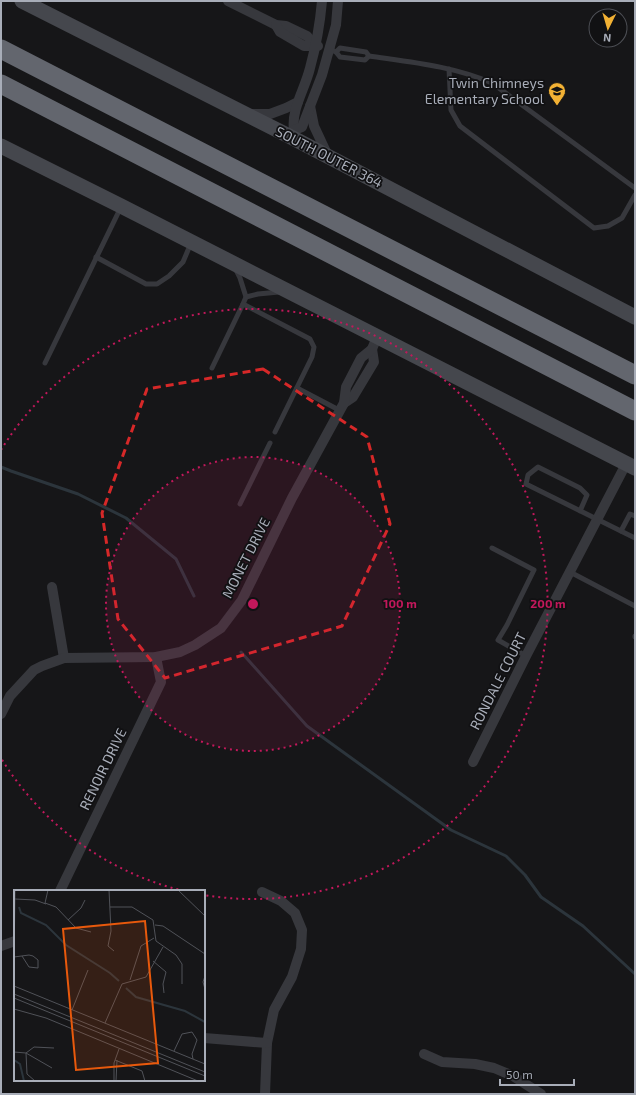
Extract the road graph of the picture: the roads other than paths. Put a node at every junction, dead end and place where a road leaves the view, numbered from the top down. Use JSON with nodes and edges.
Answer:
{"nodes":[{"id":1,"x":22,"y":1,"type":"edge"},
{"id":2,"x":228,"y":1,"type":"edge"},
{"id":3,"x":322,"y":1,"type":"edge"},
{"id":4,"x":338,"y":1,"type":"edge"},
{"id":5,"x":316,"y":45,"type":"junction"},
{"id":6,"x":1,"y":49,"type":"edge"},
{"id":7,"x":332,"y":51,"type":"junction"},
{"id":8,"x":369,"y":56,"type":"junction"},
{"id":9,"x":449,"y":69,"type":"junction"},
{"id":10,"x":1,"y":84,"type":"edge"},
{"id":11,"x":298,"y":102,"type":"junction"},
{"id":12,"x":310,"y":105,"type":"junction"},
{"id":13,"x":246,"y":114,"type":"junction"},
{"id":14,"x":291,"y":133,"type":"junction"},
{"id":15,"x":1,"y":146,"type":"edge"},
{"id":16,"x":328,"y":156,"type":"junction"},
{"id":17,"x":635,"y":188,"type":"edge"},
{"id":18,"x":635,"y":195,"type":"edge"},
{"id":19,"x":121,"y":206,"type":"junction"},
{"id":20,"x":191,"y":242,"type":"junction"},
{"id":21,"x":96,"y":257,"type":"junction"},
{"id":22,"x":232,"y":263,"type":"junction"},
{"id":23,"x":288,"y":292,"type":"junction"},
{"id":24,"x":246,"y":297,"type":"junction"},
{"id":25,"x":243,"y":304,"type":"junction"},
{"id":26,"x":635,"y":317,"type":"edge"},
{"id":27,"x":374,"y":343,"type":"junction"},
{"id":28,"x":45,"y":363,"type":"dead end"},
{"id":29,"x":212,"y":368,"type":"dead end"},
{"id":30,"x":635,"y":375,"type":"edge"},
{"id":31,"x":297,"y":388,"type":"junction"},
{"id":32,"x":342,"y":407,"type":"junction"},
{"id":33,"x":635,"y":410,"type":"edge"},
{"id":34,"x":275,"y":432,"type":"dead end"},
{"id":35,"x":270,"y":443,"type":"dead end"},
{"id":36,"x":631,"y":466,"type":"edge"},
{"id":37,"x":240,"y":504,"type":"dead end"},
{"id":38,"x":580,"y":511,"type":"junction"},
{"id":39,"x":635,"y":516,"type":"edge"},
{"id":40,"x":597,"y":519,"type":"junction"},
{"id":41,"x":621,"y":531,"type":"junction"},
{"id":42,"x":635,"y":538,"type":"edge"},
{"id":43,"x":492,"y":548,"type":"dead end"},
{"id":44,"x":570,"y":572,"type":"junction"},
{"id":45,"x":52,"y":587,"type":"dead end"},
{"id":46,"x":635,"y":606,"type":"edge"},
{"id":47,"x":526,"y":656,"type":"junction"},
{"id":48,"x":156,"y":657,"type":"junction"},
{"id":49,"x":64,"y":658,"type":"junction"},
{"id":50,"x":1,"y":714,"type":"edge"},
{"id":51,"x":473,"y":762,"type":"dead end"},
{"id":52,"x":60,"y":890,"type":"edge"},
{"id":53,"x":262,"y":892,"type":"dead end"},
{"id":54,"x":14,"y":941,"type":"edge"},
{"id":55,"x":1,"y":946,"type":"edge"},
{"id":56,"x":205,"y":1038,"type":"edge"},
{"id":57,"x":267,"y":1043,"type":"junction"},
{"id":58,"x":424,"y":1054,"type":"dead end"},
{"id":59,"x":265,"y":1094,"type":"edge"},
{"id":60,"x":541,"y":1094,"type":"edge"}],
"edges":[{"from":1,"to":13,"type":"main road","name":"SOUTH OUTER 364"},
{"from":2,"to":5,"type":"street"},
{"from":3,"to":5,"type":"street"},
{"from":4,"to":7,"type":"street"},
{"from":5,"to":7,"type":"street"},
{"from":5,"to":11,"type":"street"},
{"from":6,"to":30,"type":"highway"},
{"from":7,"to":8,"type":"lane"},
{"from":7,"to":8,"type":"lane"},
{"from":7,"to":12,"type":"street"},
{"from":8,"to":9,"type":"lane"},
{"from":9,"to":17,"type":"lane"},
{"from":9,"to":18,"type":"lane"},
{"from":10,"to":33,"type":"highway"},
{"from":11,"to":13,"type":"street"},
{"from":11,"to":14,"type":"street"},
{"from":12,"to":14,"type":"street"},
{"from":12,"to":16,"type":"street"},
{"from":13,"to":14,"type":"main road","name":"SOUTH OUTER 364"},
{"from":14,"to":16,"type":"main road","name":"SOUTH OUTER 364"},
{"from":15,"to":19,"type":"main road"},
{"from":16,"to":26,"type":"main road","name":"SOUTH OUTER 364"},
{"from":19,"to":20,"type":"main road"},
{"from":19,"to":21,"type":"lane"},
{"from":20,"to":21,"type":"lane"},
{"from":20,"to":22,"type":"main road"},
{"from":21,"to":28,"type":"lane"},
{"from":22,"to":23,"type":"main road"},
{"from":22,"to":24,"type":"lane"},
{"from":23,"to":24,"type":"lane"},
{"from":23,"to":27,"type":"main road"},
{"from":24,"to":25,"type":"lane"},
{"from":25,"to":29,"type":"lane"},
{"from":25,"to":31,"type":"lane"},
{"from":27,"to":32,"type":"street","name":"MONET DRIVE"},
{"from":27,"to":36,"type":"main road"},
{"from":31,"to":32,"type":"lane"},
{"from":31,"to":34,"type":"lane"},
{"from":32,"to":48,"type":"street","name":"MONET DRIVE"},
{"from":35,"to":37,"type":"lane"},
{"from":36,"to":40,"type":"street","name":"RONDALE COURT"},
{"from":38,"to":38,"type":"lane"},
{"from":38,"to":40,"type":"lane"},
{"from":39,"to":41,"type":"lane"},
{"from":40,"to":41,"type":"lane"},
{"from":40,"to":44,"type":"street","name":"RONDALE COURT"},
{"from":41,"to":42,"type":"lane"},
{"from":43,"to":47,"type":"lane"},
{"from":44,"to":46,"type":"lane"},
{"from":44,"to":47,"type":"street","name":"RONDALE COURT"},
{"from":45,"to":49,"type":"street"},
{"from":47,"to":51,"type":"street","name":"RONDALE COURT"},
{"from":48,"to":49,"type":"street","name":"MONET DRIVE"},
{"from":48,"to":52,"type":"street","name":"RENOIR DRIVE"},
{"from":49,"to":50,"type":"street","name":"MONET DRIVE"},
{"from":53,"to":57,"type":"street"},
{"from":54,"to":55,"type":"street"},
{"from":56,"to":57,"type":"street"},
{"from":57,"to":59,"type":"street"},
{"from":58,"to":60,"type":"street"}]}
